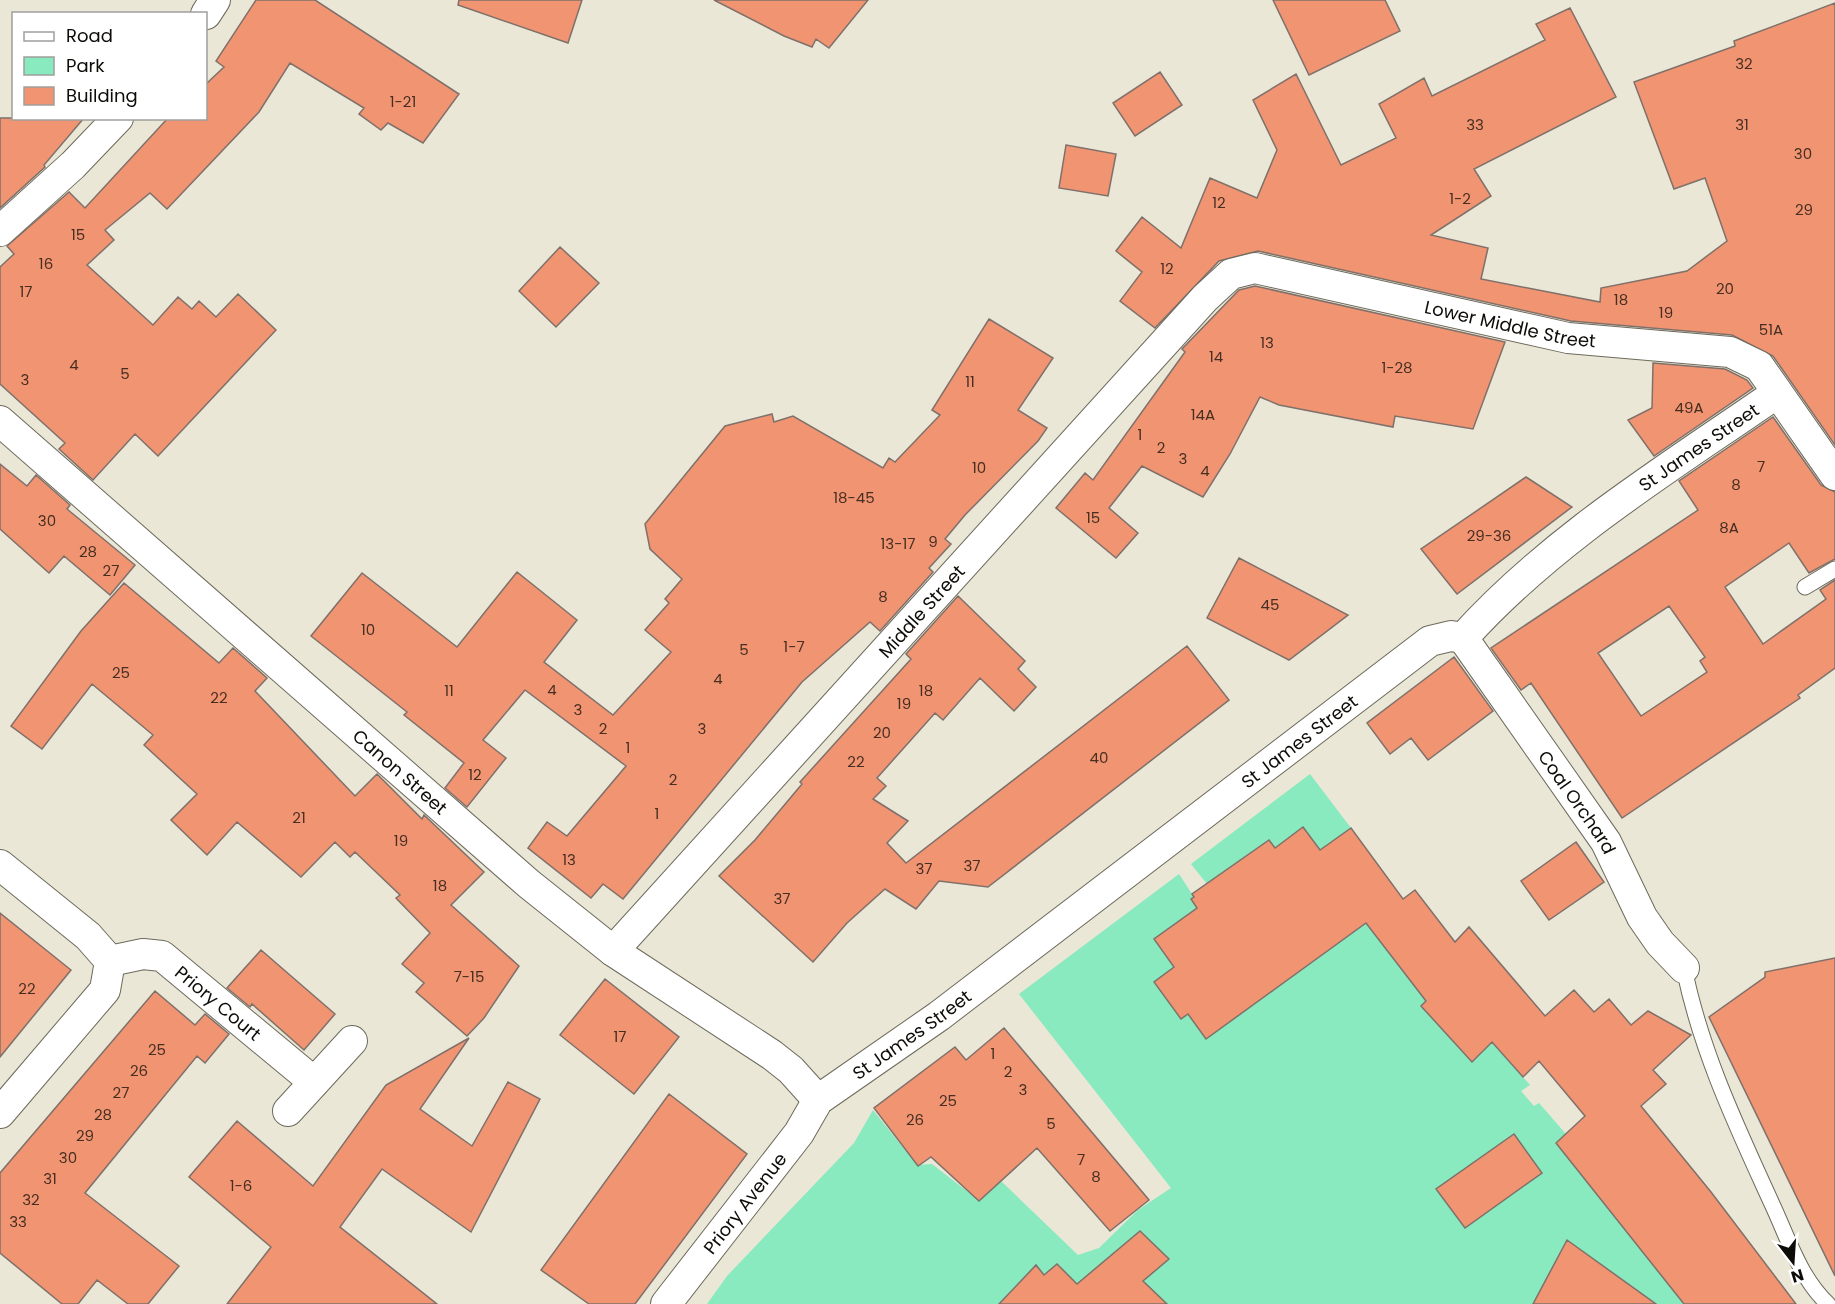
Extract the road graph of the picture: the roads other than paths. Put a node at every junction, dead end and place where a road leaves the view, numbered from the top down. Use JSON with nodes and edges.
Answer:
{"nodes":[{"id":1,"x":116,"y":120,"type":"edge"},
{"id":2,"x":0,"y":231,"type":"edge"},
{"id":3,"x":1232,"y":274,"type":"joint"},
{"id":4,"x":1778,"y":393,"type":"junction"},
{"id":5,"x":0,"y":422,"type":"edge"},
{"id":6,"x":1835,"y":475,"type":"edge"},
{"id":7,"x":1835,"y":569,"type":"edge"},
{"id":8,"x":1805,"y":588,"type":"dead end"},
{"id":9,"x":1463,"y":638,"type":"junction"},
{"id":10,"x":0,"y":865,"type":"edge"},
{"id":11,"x":613,"y":951,"type":"junction"},
{"id":12,"x":111,"y":961,"type":"junction"},
{"id":13,"x":1684,"y":968,"type":"joint"},
{"id":14,"x":352,"y":1041,"type":"dead end"},
{"id":15,"x":314,"y":1082,"type":"junction"},
{"id":16,"x":818,"y":1100,"type":"junction"},
{"id":17,"x":288,"y":1111,"type":"dead end"},
{"id":18,"x":0,"y":1113,"type":"edge"},
{"id":19,"x":666,"y":1304,"type":"edge"},
{"id":20,"x":1828,"y":1304,"type":"edge"}],
"edges":[{"from":1,"to":2,"type":"street"},
{"from":3,"to":4,"type":"street","name":"Lower Middle Street"},
{"from":3,"to":11,"type":"street","name":"Middle Street"},
{"from":4,"to":6,"type":"street","name":"Lower Middle Street"},
{"from":4,"to":9,"type":"street","name":"St James Street"},
{"from":5,"to":11,"type":"street","name":"Canon Street"},
{"from":7,"to":8,"type":"lane"},
{"from":9,"to":13,"type":"street","name":"Coal Orchard"},
{"from":9,"to":16,"type":"street","name":"St James Street"},
{"from":10,"to":12,"type":"street"},
{"from":11,"to":16,"type":"street","name":"Canon Street"},
{"from":12,"to":15,"type":"street","name":"Priory Court"},
{"from":12,"to":18,"type":"street"},
{"from":13,"to":20,"type":"lane"},
{"from":14,"to":15,"type":"street"},
{"from":15,"to":17,"type":"street"},
{"from":16,"to":19,"type":"street","name":"Priory Avenue"}]}
